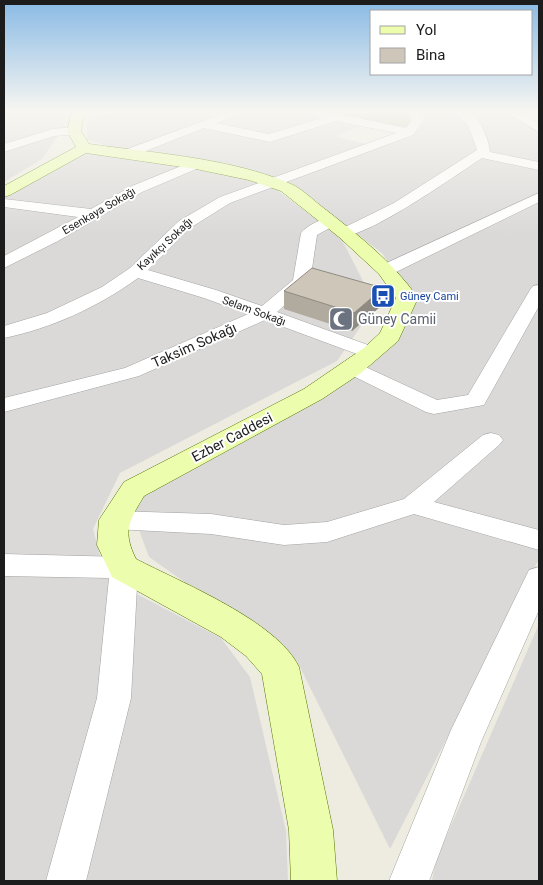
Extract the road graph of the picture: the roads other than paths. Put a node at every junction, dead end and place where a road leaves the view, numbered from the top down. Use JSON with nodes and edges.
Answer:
{"nodes":[{"id":1,"x":60,"y":153,"type":"edge"},
{"id":2,"x":131,"y":153,"type":"edge"},
{"id":3,"x":353,"y":153,"type":"edge"},
{"id":4,"x":480,"y":154,"type":"joint"},
{"id":5,"x":196,"y":164,"type":"junction"},
{"id":6,"x":539,"y":166,"type":"edge"},
{"id":7,"x":274,"y":183,"type":"junction"},
{"id":8,"x":4,"y":192,"type":"edge"},
{"id":9,"x":539,"y":197,"type":"edge"},
{"id":10,"x":4,"y":203,"type":"edge"},
{"id":11,"x":91,"y":214,"type":"junction"},
{"id":12,"x":337,"y":228,"type":"junction"},
{"id":13,"x":4,"y":262,"type":"edge"},
{"id":14,"x":386,"y":270,"type":"junction"},
{"id":15,"x":136,"y":272,"type":"junction"},
{"id":16,"x":539,"y":290,"type":"edge"},
{"id":17,"x":264,"y":314,"type":"junction"},
{"id":18,"x":4,"y":332,"type":"edge"},
{"id":19,"x":362,"y":361,"type":"junction"},
{"id":20,"x":4,"y":405,"type":"edge"},
{"id":21,"x":491,"y":440,"type":"dead end"},
{"id":22,"x":413,"y":505,"type":"junction"},
{"id":23,"x":114,"y":520,"type":"junction"},
{"id":24,"x":539,"y":540,"type":"edge"},
{"id":25,"x":4,"y":565,"type":"edge"},
{"id":26,"x":124,"y":568,"type":"junction"},
{"id":27,"x":539,"y":578,"type":"edge"},
{"id":28,"x":66,"y":881,"type":"edge"},
{"id":29,"x":314,"y":881,"type":"edge"},
{"id":30,"x":409,"y":881,"type":"edge"}],
"edges":[{"from":1,"to":8,"type":"street"},
{"from":2,"to":5,"type":"street","name":"Ezber Caddesi"},
{"from":3,"to":7,"type":"street","name":"Kayıkçı Sokağı"},
{"from":4,"to":6,"type":"street"},
{"from":4,"to":12,"type":"street"},
{"from":5,"to":7,"type":"street","name":"Ezber Caddesi"},
{"from":5,"to":11,"type":"street","name":"Esenkaya Sokağı"},
{"from":7,"to":12,"type":"street","name":"Ezber Caddesi"},
{"from":7,"to":15,"type":"street","name":"Kayıkçı Sokağı"},
{"from":9,"to":14,"type":"street"},
{"from":10,"to":11,"type":"street"},
{"from":11,"to":13,"type":"street","name":"Esenkaya Sokağı"},
{"from":12,"to":14,"type":"street","name":"Ezber Caddesi"},
{"from":12,"to":17,"type":"street","name":"Taksim Sokağı"},
{"from":14,"to":19,"type":"street","name":"Ezber Caddesi"},
{"from":15,"to":17,"type":"street","name":"Selam Sokağı"},
{"from":15,"to":18,"type":"street","name":"Kayıkçı Sokağı"},
{"from":16,"to":19,"type":"street","name":"Selam Sokağı"},
{"from":17,"to":19,"type":"street","name":"Selam Sokağı"},
{"from":17,"to":20,"type":"street","name":"Taksim Sokağı"},
{"from":19,"to":23,"type":"street","name":"Ezber Caddesi"},
{"from":21,"to":22,"type":"street"},
{"from":22,"to":23,"type":"street"},
{"from":22,"to":24,"type":"street"},
{"from":23,"to":26,"type":"street","name":"Ezber Caddesi"},
{"from":25,"to":26,"type":"street"},
{"from":26,"to":28,"type":"street"},
{"from":26,"to":29,"type":"street"},
{"from":27,"to":30,"type":"street"}]}
